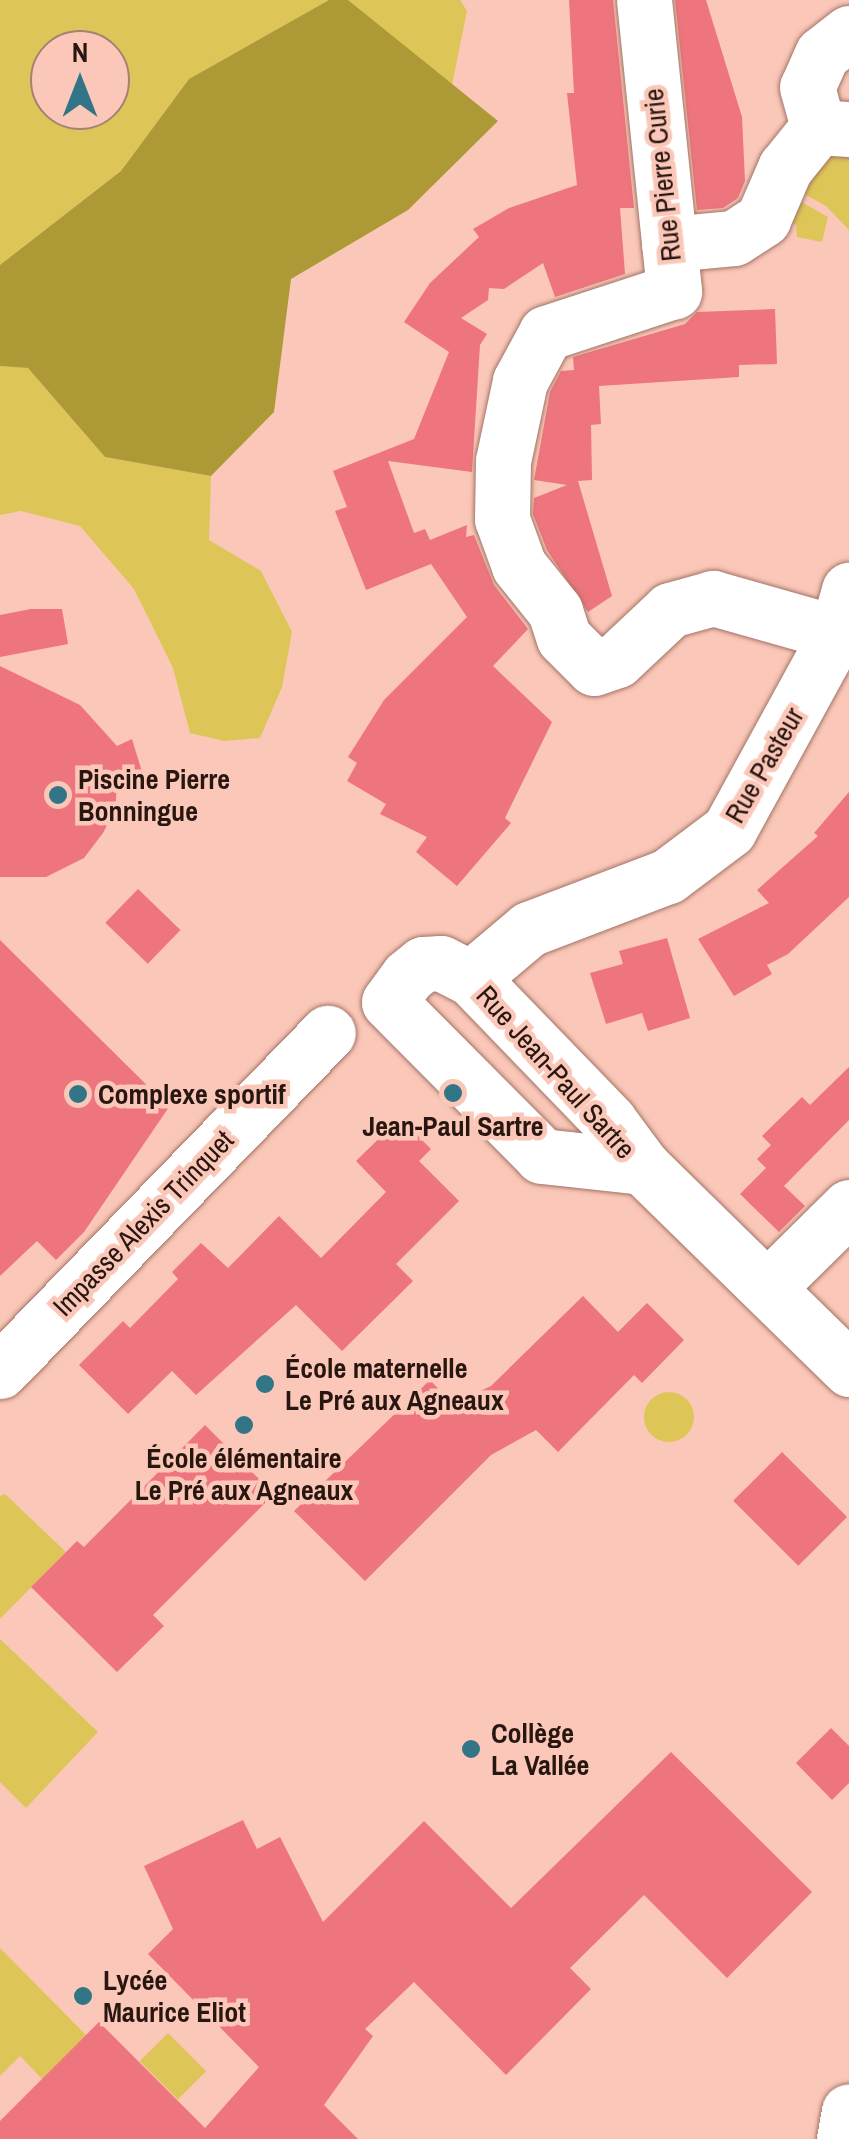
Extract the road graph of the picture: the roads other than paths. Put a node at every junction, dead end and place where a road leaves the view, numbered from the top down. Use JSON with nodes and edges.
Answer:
{"nodes":[{"id":1,"x":644,"y":0,"type":"edge"},
{"id":2,"x":849,"y":33,"type":"edge"},
{"id":3,"x":834,"y":128,"type":"edge"},
{"id":4,"x":669,"y":244,"type":"junction"},
{"id":5,"x":843,"y":612,"type":"edge"},
{"id":6,"x":471,"y":978,"type":"junction"},
{"id":7,"x":328,"y":1033,"type":"dead end"},
{"id":8,"x":643,"y":1167,"type":"junction"},
{"id":9,"x":849,"y":1207,"type":"edge"},
{"id":10,"x":768,"y":1287,"type":"junction"},
{"id":11,"x":849,"y":1369,"type":"edge"},
{"id":12,"x":0,"y":1370,"type":"edge"}],
"edges":[{"from":1,"to":4,"type":"street","name":"Rue Pierre Curie"},
{"from":2,"to":3,"type":"street"},
{"from":3,"to":4,"type":"street"},
{"from":4,"to":5,"type":"street","name":"Rue Pierre Curie"},
{"from":5,"to":6,"type":"street","name":"Rue Pasteur"},
{"from":6,"to":8,"type":"street","name":"Rue Jean-Paul Sartre"},
{"from":6,"to":8,"type":"street","name":"Rue Jean-Paul Sartre"},
{"from":7,"to":12,"type":"street","name":"Impasse Alexis Trinquet"},
{"from":8,"to":10,"type":"street","name":"Rue Jean-Paul Sartre"},
{"from":9,"to":10,"type":"street"},
{"from":10,"to":11,"type":"street","name":"Rue Jean-Paul Sartre"}]}
